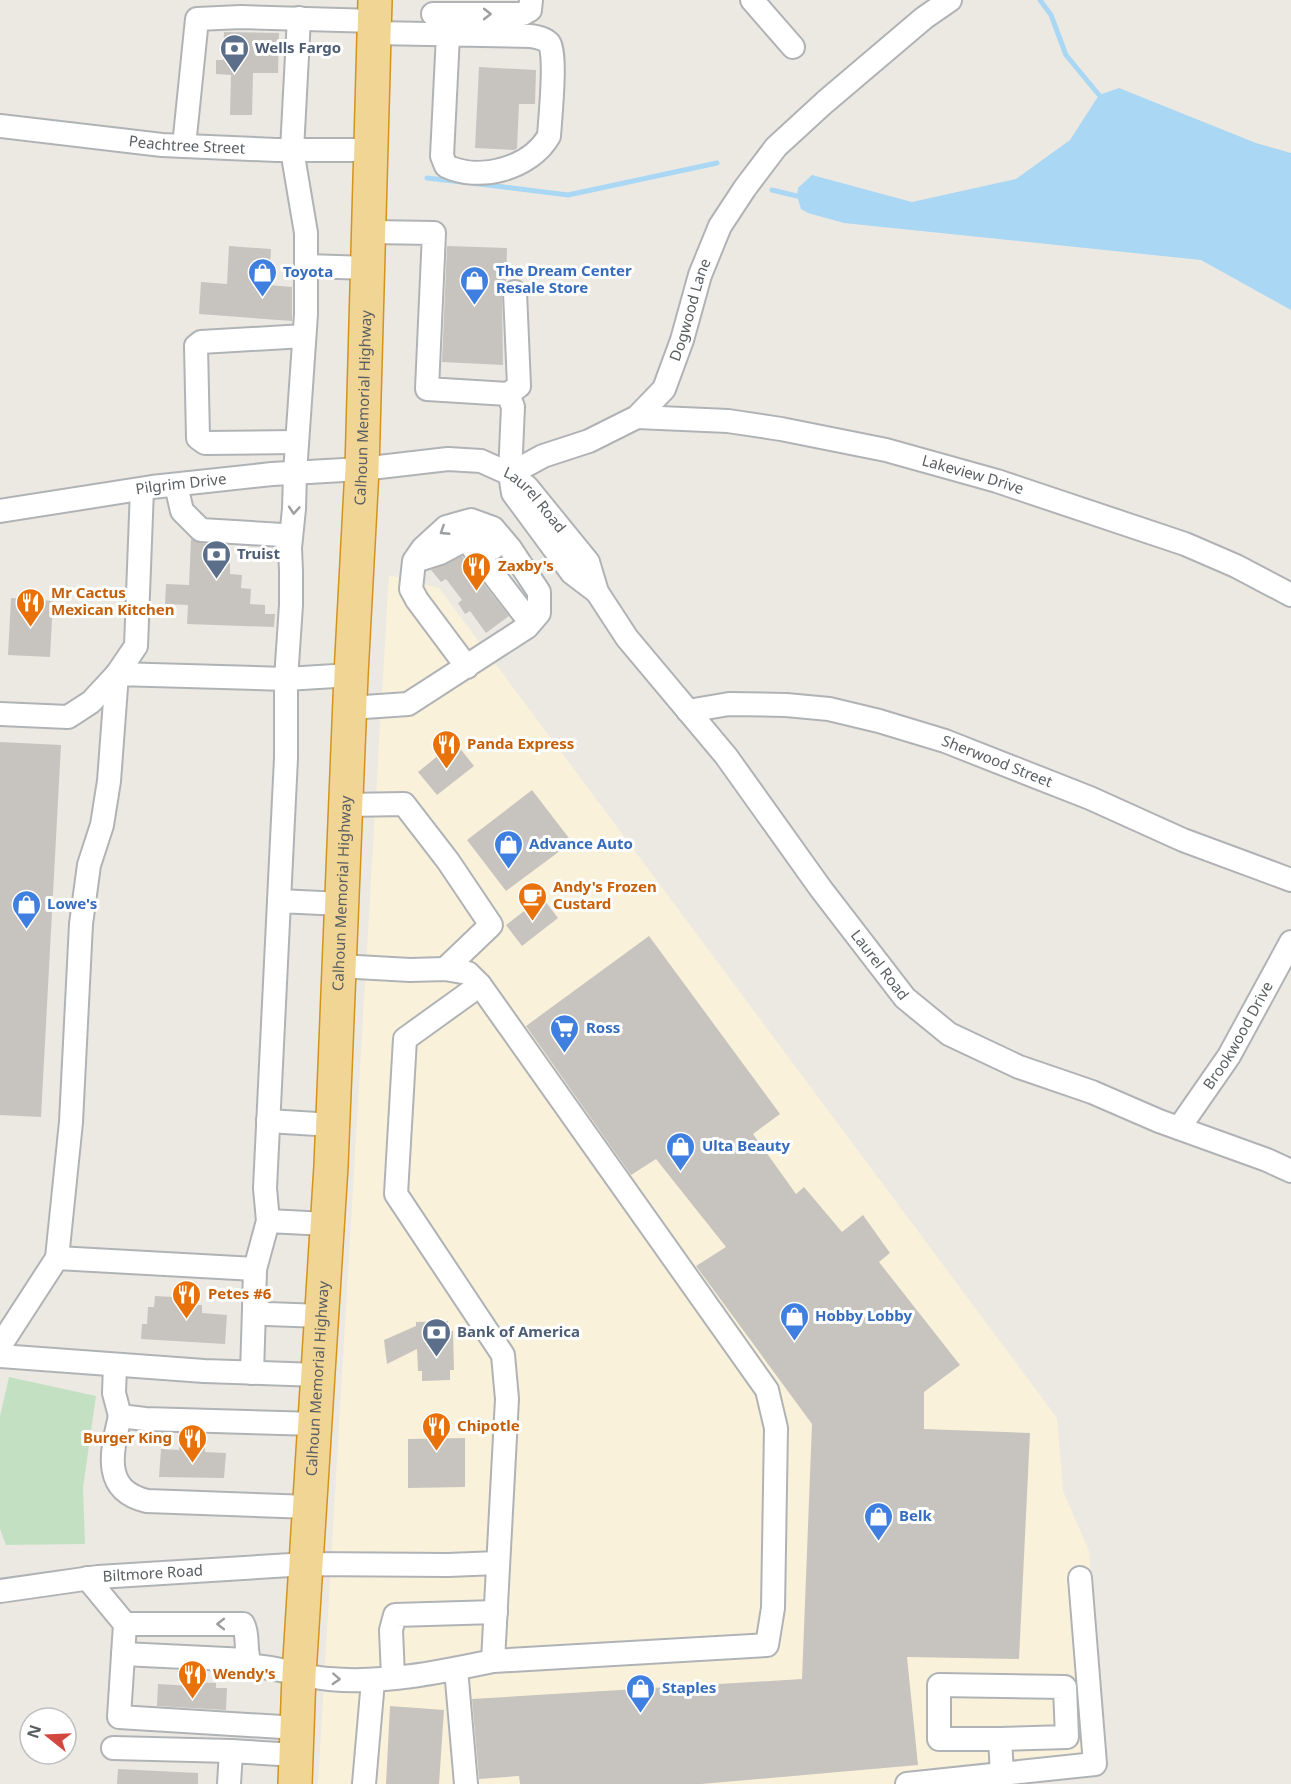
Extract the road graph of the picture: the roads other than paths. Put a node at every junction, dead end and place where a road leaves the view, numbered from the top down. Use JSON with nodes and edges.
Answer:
{"nodes":[{"id":1,"x":531,"y":0,"type":"edge"},
{"id":2,"x":752,"y":0,"type":"edge"},
{"id":3,"x":950,"y":0,"type":"edge"},
{"id":4,"x":299,"y":18,"type":"junction"},
{"id":5,"x":375,"y":18,"type":"edge"},
{"id":6,"x":436,"y":21,"type":"edge"},
{"id":7,"x":793,"y":47,"type":"dead end"},
{"id":8,"x":0,"y":126,"type":"edge"},
{"id":9,"x":184,"y":146,"type":"junction"},
{"id":10,"x":292,"y":150,"type":"junction"},
{"id":11,"x":372,"y":150,"type":"junction"},
{"id":12,"x":370,"y":232,"type":"junction"},
{"id":13,"x":306,"y":266,"type":"junction"},
{"id":14,"x":369,"y":268,"type":"junction"},
{"id":15,"x":515,"y":292,"type":"dead end"},
{"id":16,"x":304,"y":336,"type":"junction"},
{"id":17,"x":508,"y":394,"type":"junction"},
{"id":18,"x":637,"y":417,"type":"junction"},
{"id":19,"x":297,"y":442,"type":"junction"},
{"id":20,"x":362,"y":469,"type":"junction"},
{"id":21,"x":295,"y":472,"type":"junction"},
{"id":22,"x":510,"y":474,"type":"junction"},
{"id":23,"x":176,"y":485,"type":"junction"},
{"id":24,"x":142,"y":489,"type":"junction"},
{"id":25,"x":0,"y":511,"type":"edge"},
{"id":26,"x":539,"y":526,"type":"junction"},
{"id":27,"x":290,"y":548,"type":"junction"},
{"id":28,"x":510,"y":548,"type":"junction"},
{"id":29,"x":414,"y":561,"type":"junction"},
{"id":30,"x":597,"y":592,"type":"junction"},
{"id":31,"x":1291,"y":595,"type":"edge"},
{"id":32,"x":534,"y":618,"type":"junction"},
{"id":33,"x":471,"y":664,"type":"junction"},
{"id":34,"x":117,"y":674,"type":"junction"},
{"id":35,"x":351,"y":675,"type":"junction"},
{"id":36,"x":286,"y":679,"type":"junction"},
{"id":37,"x":350,"y":708,"type":"junction"},
{"id":38,"x":688,"y":711,"type":"junction"},
{"id":39,"x":0,"y":714,"type":"edge"},
{"id":40,"x":346,"y":805,"type":"junction"},
{"id":41,"x":1291,"y":880,"type":"edge"},
{"id":42,"x":279,"y":901,"type":"junction"},
{"id":43,"x":342,"y":904,"type":"junction"},
{"id":44,"x":1291,"y":942,"type":"edge"},
{"id":45,"x":339,"y":966,"type":"junction"},
{"id":46,"x":445,"y":969,"type":"junction"},
{"id":47,"x":480,"y":985,"type":"junction"},
{"id":48,"x":268,"y":1121,"type":"junction"},
{"id":49,"x":333,"y":1125,"type":"junction"},
{"id":50,"x":1179,"y":1128,"type":"junction"},
{"id":51,"x":1291,"y":1171,"type":"edge"},
{"id":52,"x":268,"y":1221,"type":"junction"},
{"id":53,"x":327,"y":1224,"type":"junction"},
{"id":54,"x":57,"y":1258,"type":"junction"},
{"id":55,"x":255,"y":1269,"type":"junction"},
{"id":56,"x":254,"y":1309,"type":"junction"},
{"id":57,"x":322,"y":1316,"type":"junction"},
{"id":58,"x":0,"y":1346,"type":"edge"},
{"id":59,"x":0,"y":1356,"type":"edge"},
{"id":60,"x":115,"y":1365,"type":"junction"},
{"id":61,"x":252,"y":1373,"type":"junction"},
{"id":62,"x":318,"y":1375,"type":"junction"},
{"id":63,"x":120,"y":1416,"type":"junction"},
{"id":64,"x":315,"y":1424,"type":"junction"},
{"id":65,"x":310,"y":1507,"type":"junction"},
{"id":66,"x":498,"y":1563,"type":"junction"},
{"id":67,"x":307,"y":1564,"type":"junction"},
{"id":68,"x":87,"y":1578,"type":"junction"},
{"id":69,"x":1080,"y":1578,"type":"dead end"},
{"id":70,"x":0,"y":1591,"type":"edge"},
{"id":71,"x":496,"y":1612,"type":"junction"},
{"id":72,"x":125,"y":1624,"type":"junction"},
{"id":73,"x":123,"y":1654,"type":"junction"},
{"id":74,"x":247,"y":1660,"type":"junction"},
{"id":75,"x":493,"y":1661,"type":"junction"},
{"id":76,"x":456,"y":1669,"type":"junction"},
{"id":77,"x":299,"y":1675,"type":"junction"},
{"id":78,"x":383,"y":1679,"type":"junction"},
{"id":79,"x":1000,"y":1739,"type":"junction"},
{"id":80,"x":113,"y":1748,"type":"dead end"},
{"id":81,"x":231,"y":1751,"type":"junction"},
{"id":82,"x":296,"y":1756,"type":"edge"},
{"id":83,"x":1002,"y":1774,"type":"junction"},
{"id":84,"x":229,"y":1784,"type":"edge"},
{"id":85,"x":364,"y":1784,"type":"edge"},
{"id":86,"x":466,"y":1784,"type":"edge"},
{"id":87,"x":907,"y":1784,"type":"edge"}],
"edges":[{"from":6,"to":1,"type":"street","one_way":true},
{"from":2,"to":7,"type":"street"},
{"from":3,"to":18,"type":"street","name":"Dogwood Lane"},
{"from":4,"to":5,"type":"street"},
{"from":4,"to":9,"type":"street"},
{"from":4,"to":10,"type":"street"},
{"from":5,"to":6,"type":"street"},
{"from":5,"to":11,"type":"highway","name":"Calhoun Memorial Highway"},
{"from":6,"to":6,"type":"street"},
{"from":8,"to":9,"type":"street","name":"Peachtree Street"},
{"from":9,"to":10,"type":"street","name":"Peachtree Street"},
{"from":10,"to":11,"type":"street","name":"Peachtree Street"},
{"from":10,"to":13,"type":"street"},
{"from":11,"to":12,"type":"highway","name":"Calhoun Memorial Highway"},
{"from":12,"to":14,"type":"highway","name":"Calhoun Memorial Highway"},
{"from":12,"to":17,"type":"street"},
{"from":13,"to":14,"type":"street"},
{"from":13,"to":16,"type":"street"},
{"from":14,"to":20,"type":"highway","name":"Calhoun Memorial Highway"},
{"from":15,"to":17,"type":"street"},
{"from":16,"to":19,"type":"street"},
{"from":16,"to":19,"type":"street"},
{"from":17,"to":22,"type":"street"},
{"from":18,"to":22,"type":"street","name":"Dogwood Lane"},
{"from":18,"to":31,"type":"street","name":"Lakeview Drive"},
{"from":19,"to":21,"type":"street"},
{"from":20,"to":21,"type":"street","name":"Pilgrim Drive"},
{"from":20,"to":22,"type":"street"},
{"from":20,"to":35,"type":"highway","name":"Calhoun Memorial Highway"},
{"from":21,"to":23,"type":"street","name":"Pilgrim Drive"},
{"from":21,"to":27,"type":"street","one_way":true},
{"from":22,"to":26,"type":"street","name":"Laurel Road"},
{"from":22,"to":30,"type":"street","name":"Laurel Road"},
{"from":23,"to":24,"type":"street","name":"Pilgrim Drive"},
{"from":23,"to":27,"type":"street"},
{"from":24,"to":25,"type":"street","name":"Pilgrim Drive"},
{"from":24,"to":34,"type":"street"},
{"from":26,"to":28,"type":"street"},
{"from":26,"to":30,"type":"street","name":"Laurel Road"},
{"from":27,"to":36,"type":"street"},
{"from":28,"to":29,"type":"street","one_way":true},
{"from":28,"to":32,"type":"street"},
{"from":29,"to":32,"type":"street"},
{"from":29,"to":33,"type":"street"},
{"from":30,"to":38,"type":"street","name":"Laurel Road"},
{"from":32,"to":33,"type":"street"},
{"from":33,"to":37,"type":"street"},
{"from":34,"to":36,"type":"street"},
{"from":34,"to":39,"type":"street"},
{"from":34,"to":54,"type":"street"},
{"from":35,"to":36,"type":"street"},
{"from":35,"to":37,"type":"highway","name":"Calhoun Memorial Highway"},
{"from":36,"to":42,"type":"street"},
{"from":37,"to":40,"type":"highway","name":"Calhoun Memorial Highway"},
{"from":38,"to":41,"type":"street","name":"Sherwood Street"},
{"from":38,"to":50,"type":"street","name":"Laurel Road"},
{"from":40,"to":43,"type":"highway","name":"Calhoun Memorial Highway"},
{"from":40,"to":46,"type":"street"},
{"from":42,"to":43,"type":"street"},
{"from":42,"to":48,"type":"street"},
{"from":43,"to":45,"type":"highway","name":"Calhoun Memorial Highway"},
{"from":44,"to":50,"type":"street","name":"Brookwood Drive"},
{"from":45,"to":46,"type":"street"},
{"from":45,"to":49,"type":"highway","name":"Calhoun Memorial Highway"},
{"from":46,"to":47,"type":"street"},
{"from":47,"to":66,"type":"street"},
{"from":47,"to":75,"type":"street"},
{"from":48,"to":49,"type":"street"},
{"from":48,"to":52,"type":"street"},
{"from":49,"to":53,"type":"highway","name":"Calhoun Memorial Highway"},
{"from":50,"to":51,"type":"street","name":"Laurel Road"},
{"from":52,"to":53,"type":"street"},
{"from":52,"to":55,"type":"street"},
{"from":53,"to":57,"type":"highway","name":"Calhoun Memorial Highway"},
{"from":54,"to":55,"type":"street"},
{"from":54,"to":58,"type":"street"},
{"from":55,"to":56,"type":"street"},
{"from":56,"to":57,"type":"street"},
{"from":56,"to":61,"type":"street"},
{"from":57,"to":62,"type":"highway","name":"Calhoun Memorial Highway"},
{"from":59,"to":60,"type":"street"},
{"from":60,"to":61,"type":"street"},
{"from":60,"to":63,"type":"street"},
{"from":61,"to":62,"type":"street"},
{"from":62,"to":64,"type":"highway","name":"Calhoun Memorial Highway"},
{"from":63,"to":64,"type":"street"},
{"from":63,"to":65,"type":"street"},
{"from":64,"to":65,"type":"highway","name":"Calhoun Memorial Highway"},
{"from":65,"to":67,"type":"highway","name":"Calhoun Memorial Highway"},
{"from":66,"to":67,"type":"street","name":"Biltmore Road"},
{"from":66,"to":71,"type":"street"},
{"from":67,"to":68,"type":"street","name":"Biltmore Road"},
{"from":67,"to":77,"type":"highway","name":"Calhoun Memorial Highway"},
{"from":68,"to":70,"type":"street","name":"Biltmore Road"},
{"from":68,"to":72,"type":"street"},
{"from":69,"to":83,"type":"street"},
{"from":71,"to":75,"type":"street"},
{"from":71,"to":78,"type":"street"},
{"from":72,"to":73,"type":"street"},
{"from":74,"to":72,"type":"street","one_way":true},
{"from":73,"to":74,"type":"street"},
{"from":73,"to":82,"type":"street"},
{"from":74,"to":77,"type":"street"},
{"from":75,"to":76,"type":"street"},
{"from":76,"to":78,"type":"street"},
{"from":76,"to":86,"type":"street"},
{"from":77,"to":78,"type":"street","one_way":true},
{"from":77,"to":82,"type":"highway","name":"Calhoun Memorial Highway"},
{"from":78,"to":85,"type":"street"},
{"from":79,"to":79,"type":"street"},
{"from":79,"to":83,"type":"street"},
{"from":80,"to":81,"type":"street"},
{"from":81,"to":82,"type":"street"},
{"from":81,"to":84,"type":"street"},
{"from":83,"to":87,"type":"street"}]}
